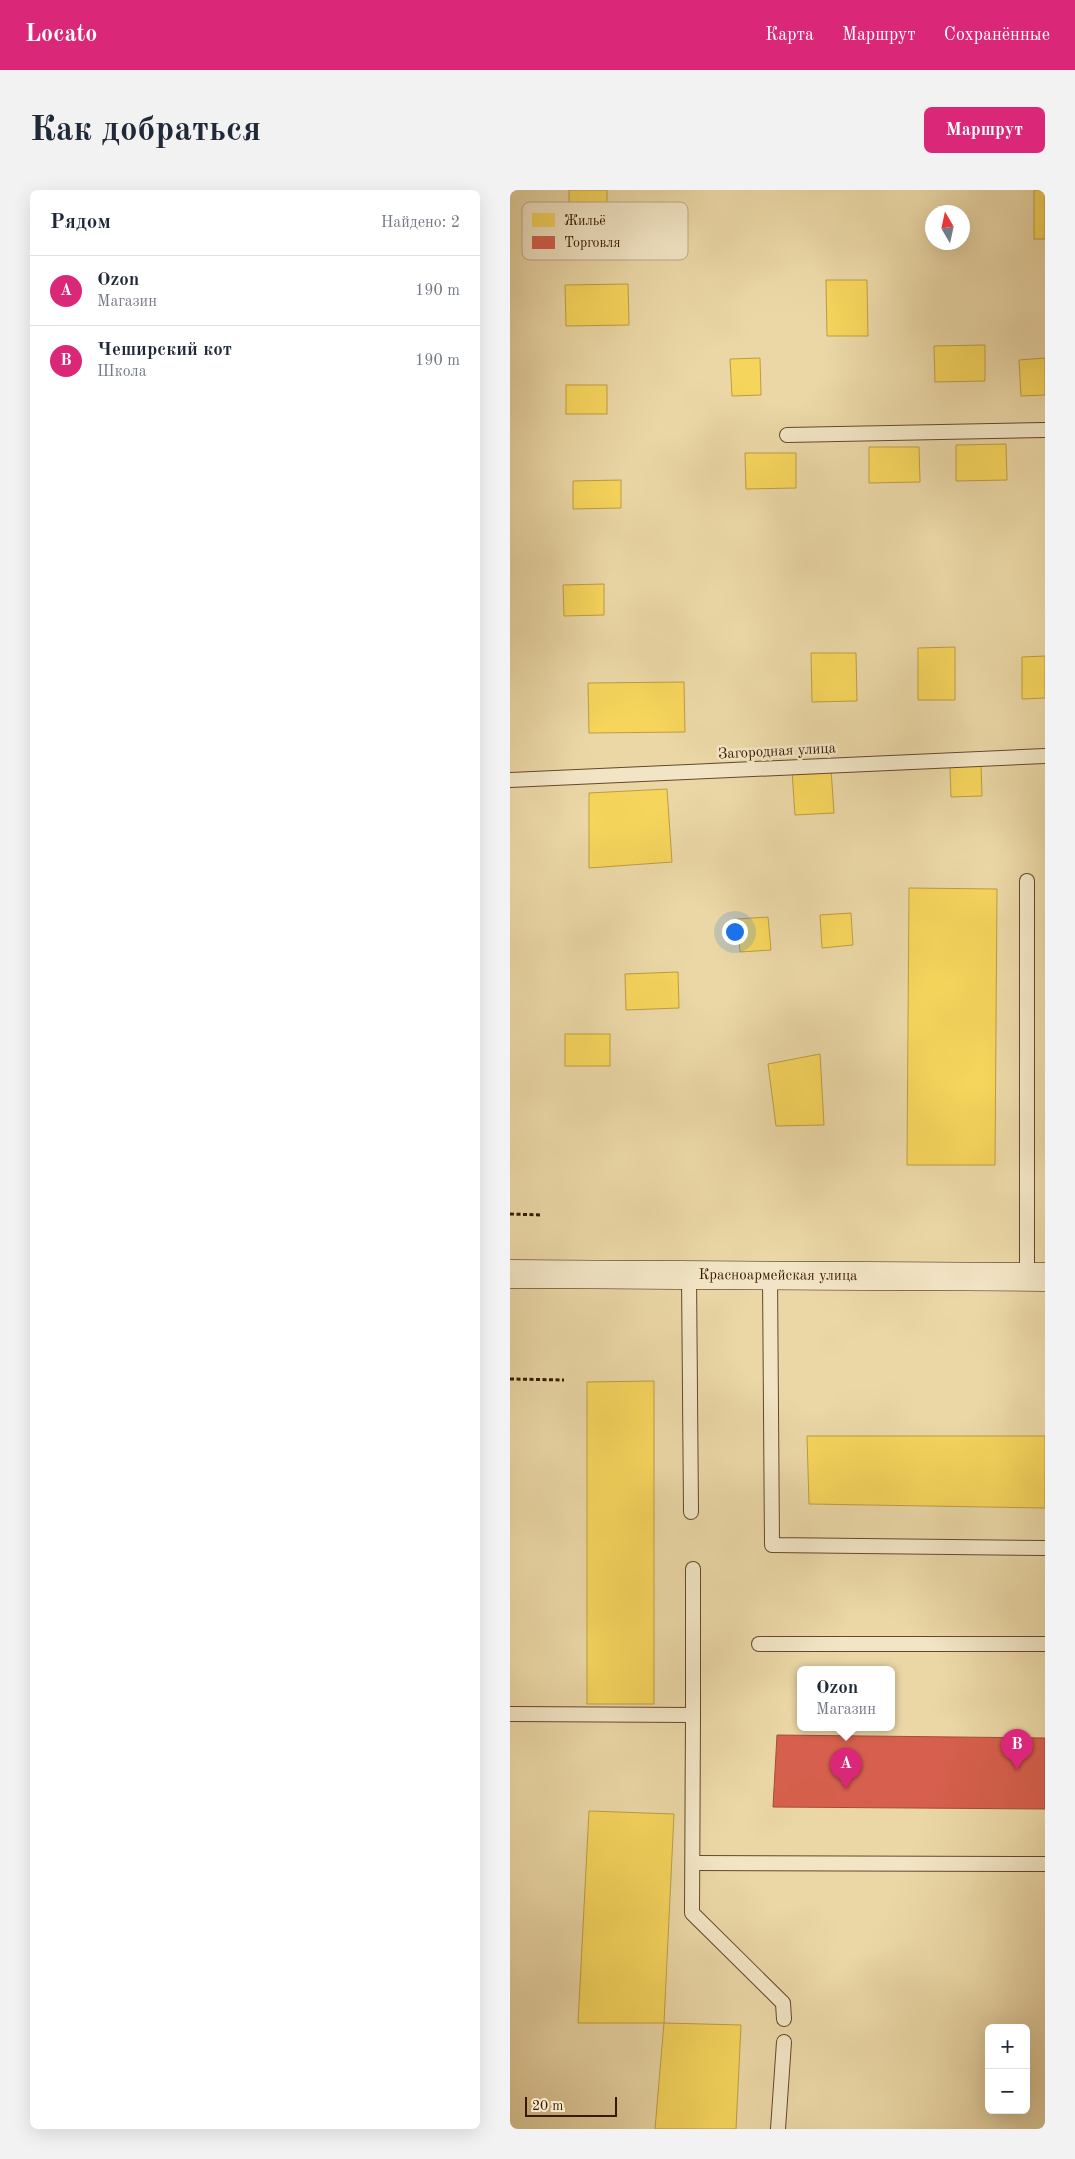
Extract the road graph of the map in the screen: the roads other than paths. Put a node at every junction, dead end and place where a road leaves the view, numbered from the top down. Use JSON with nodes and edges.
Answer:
{"nodes":[{"id":1,"x":1045,"y":430,"type":"edge"},
{"id":2,"x":787,"y":435,"type":"dead end"},
{"id":3,"x":1045,"y":756,"type":"edge"},
{"id":4,"x":510,"y":780,"type":"edge"},
{"id":5,"x":1027,"y":881,"type":"dead end"},
{"id":6,"x":510,"y":1274,"type":"edge"},
{"id":7,"x":689,"y":1275,"type":"junction"},
{"id":8,"x":770,"y":1275,"type":"junction"},
{"id":9,"x":1036,"y":1277,"type":"edge"},
{"id":10,"x":691,"y":1512,"type":"dead end"},
{"id":11,"x":1045,"y":1548,"type":"edge"},
{"id":12,"x":693,"y":1569,"type":"dead end"},
{"id":13,"x":759,"y":1644,"type":"dead end"},
{"id":14,"x":1045,"y":1644,"type":"edge"},
{"id":15,"x":510,"y":1714,"type":"edge"},
{"id":16,"x":694,"y":1715,"type":"junction"},
{"id":17,"x":693,"y":1863,"type":"junction"},
{"id":18,"x":1045,"y":1864,"type":"edge"},
{"id":19,"x":784,"y":2019,"type":"dead end"},
{"id":20,"x":784,"y":2042,"type":"dead end"},
{"id":21,"x":778,"y":2129,"type":"edge"}],
"edges":[{"from":1,"to":2,"type":"lane"},
{"from":3,"to":4,"type":"lane","name":"Загородная улица"},
{"from":5,"to":9,"type":"lane"},
{"from":6,"to":7,"type":"main road","name":"Красноармейская улица"},
{"from":7,"to":8,"type":"main road","name":"Красноармейская улица"},
{"from":7,"to":10,"type":"lane"},
{"from":8,"to":9,"type":"main road","name":"Красноармейская улица"},
{"from":8,"to":11,"type":"lane"},
{"from":12,"to":16,"type":"lane"},
{"from":13,"to":14,"type":"lane"},
{"from":15,"to":16,"type":"lane"},
{"from":16,"to":17,"type":"lane"},
{"from":17,"to":18,"type":"lane"},
{"from":17,"to":19,"type":"lane"},
{"from":20,"to":21,"type":"lane"}]}
